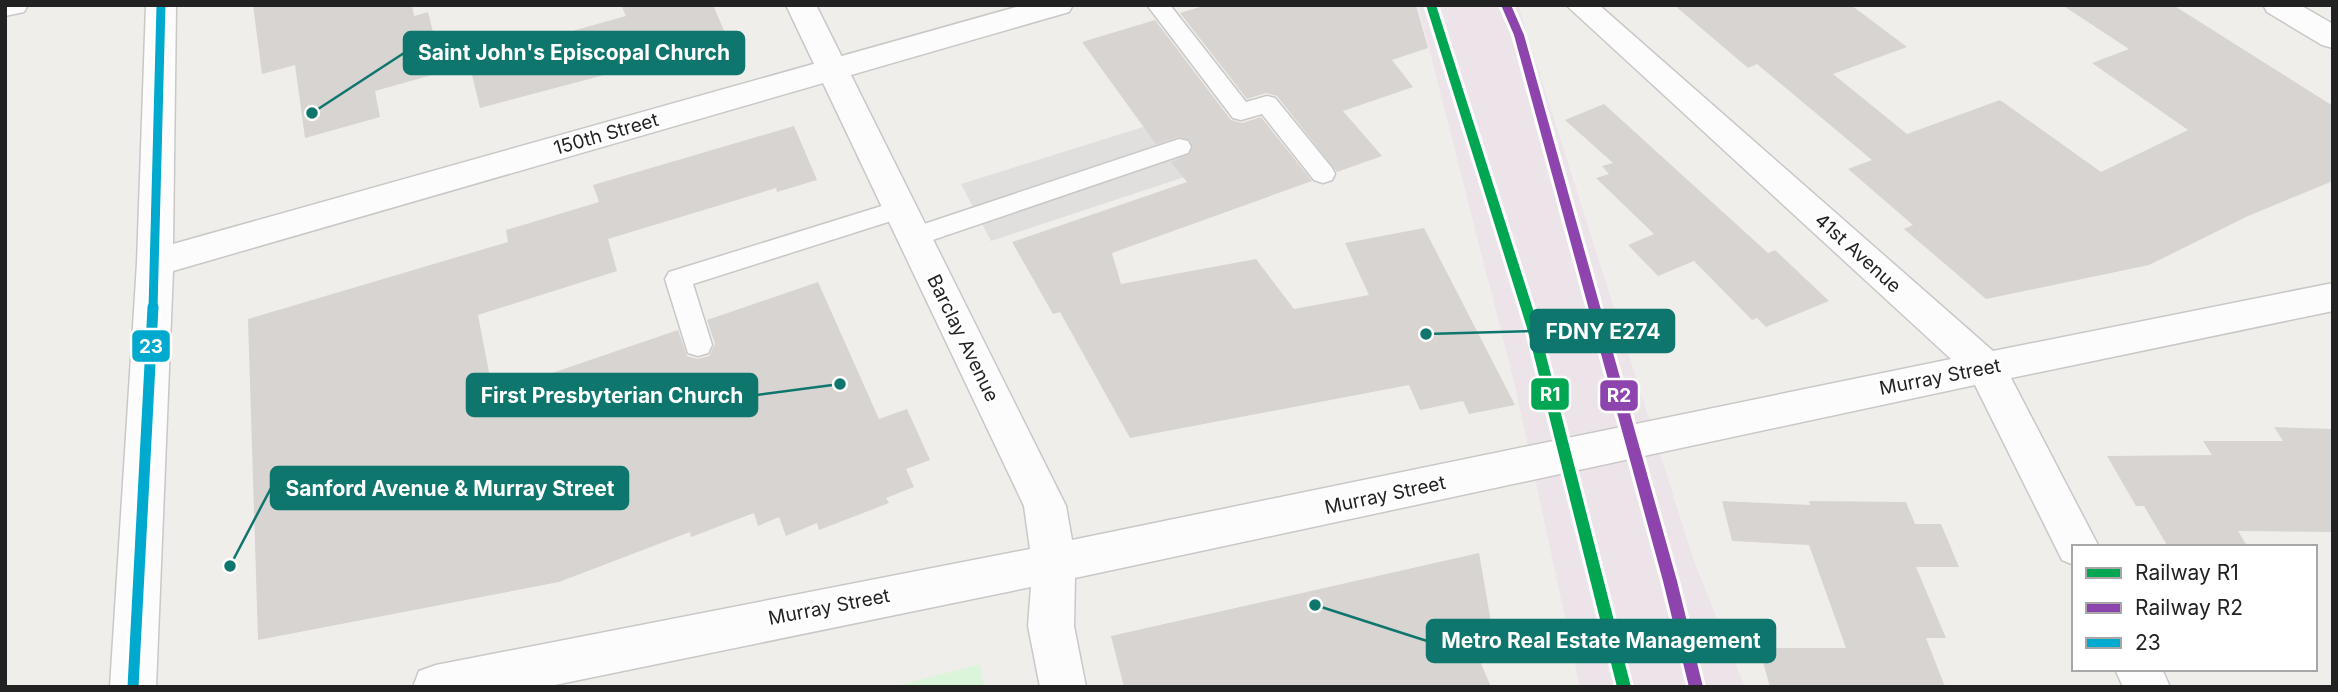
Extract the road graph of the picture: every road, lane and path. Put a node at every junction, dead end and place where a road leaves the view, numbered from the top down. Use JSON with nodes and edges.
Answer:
{"nodes":[{"id":1,"x":13,"y":5,"type":"edge"},
{"id":2,"x":161,"y":5,"type":"edge"},
{"id":3,"x":801,"y":5,"type":"edge"},
{"id":4,"x":1058,"y":5,"type":"edge"},
{"id":5,"x":1158,"y":5,"type":"edge"},
{"id":6,"x":1581,"y":5,"type":"edge"},
{"id":7,"x":2278,"y":5,"type":"edge"},
{"id":8,"x":5,"y":7,"type":"edge"},
{"id":9,"x":2333,"y":38,"type":"edge"},
{"id":10,"x":834,"y":70,"type":"junction"},
{"id":11,"x":1179,"y":147,"type":"dead end"},
{"id":12,"x":1323,"y":174,"type":"dead end"},
{"id":13,"x":908,"y":223,"type":"junction"},
{"id":14,"x":155,"y":263,"type":"junction"},
{"id":15,"x":2333,"y":298,"type":"edge"},
{"id":16,"x":698,"y":345,"type":"dead end"},
{"id":17,"x":1987,"y":369,"type":"junction"},
{"id":18,"x":2076,"y":545,"type":"edge"},
{"id":19,"x":1054,"y":564,"type":"junction"},
{"id":20,"x":2139,"y":671,"type":"edge"},
{"id":21,"x":133,"y":687,"type":"edge"},
{"id":22,"x":436,"y":687,"type":"edge"},
{"id":23,"x":1063,"y":687,"type":"edge"},
{"id":24,"x":2147,"y":687,"type":"edge"}],
"edges":[{"from":1,"to":8,"type":"street"},
{"from":2,"to":14,"type":"street"},
{"from":3,"to":10,"type":"street","name":"Barclay Avenue"},
{"from":4,"to":10,"type":"street","name":"150th Street"},
{"from":5,"to":12,"type":"lane"},
{"from":6,"to":17,"type":"street","name":"41st Avenue"},
{"from":7,"to":9,"type":"street"},
{"from":10,"to":13,"type":"street","name":"Barclay Avenue"},
{"from":10,"to":14,"type":"street","name":"150th Street"},
{"from":11,"to":13,"type":"lane"},
{"from":13,"to":16,"type":"lane"},
{"from":13,"to":19,"type":"street","name":"Barclay Avenue"},
{"from":14,"to":21,"type":"street"},
{"from":15,"to":17,"type":"street","name":"Murray Street"},
{"from":17,"to":18,"type":"street","name":"41st Avenue"},
{"from":17,"to":19,"type":"street","name":"Murray Street"},
{"from":19,"to":22,"type":"street","name":"Murray Street"},
{"from":19,"to":23,"type":"street","name":"Barclay Avenue"},
{"from":20,"to":24,"type":"street"}]}
